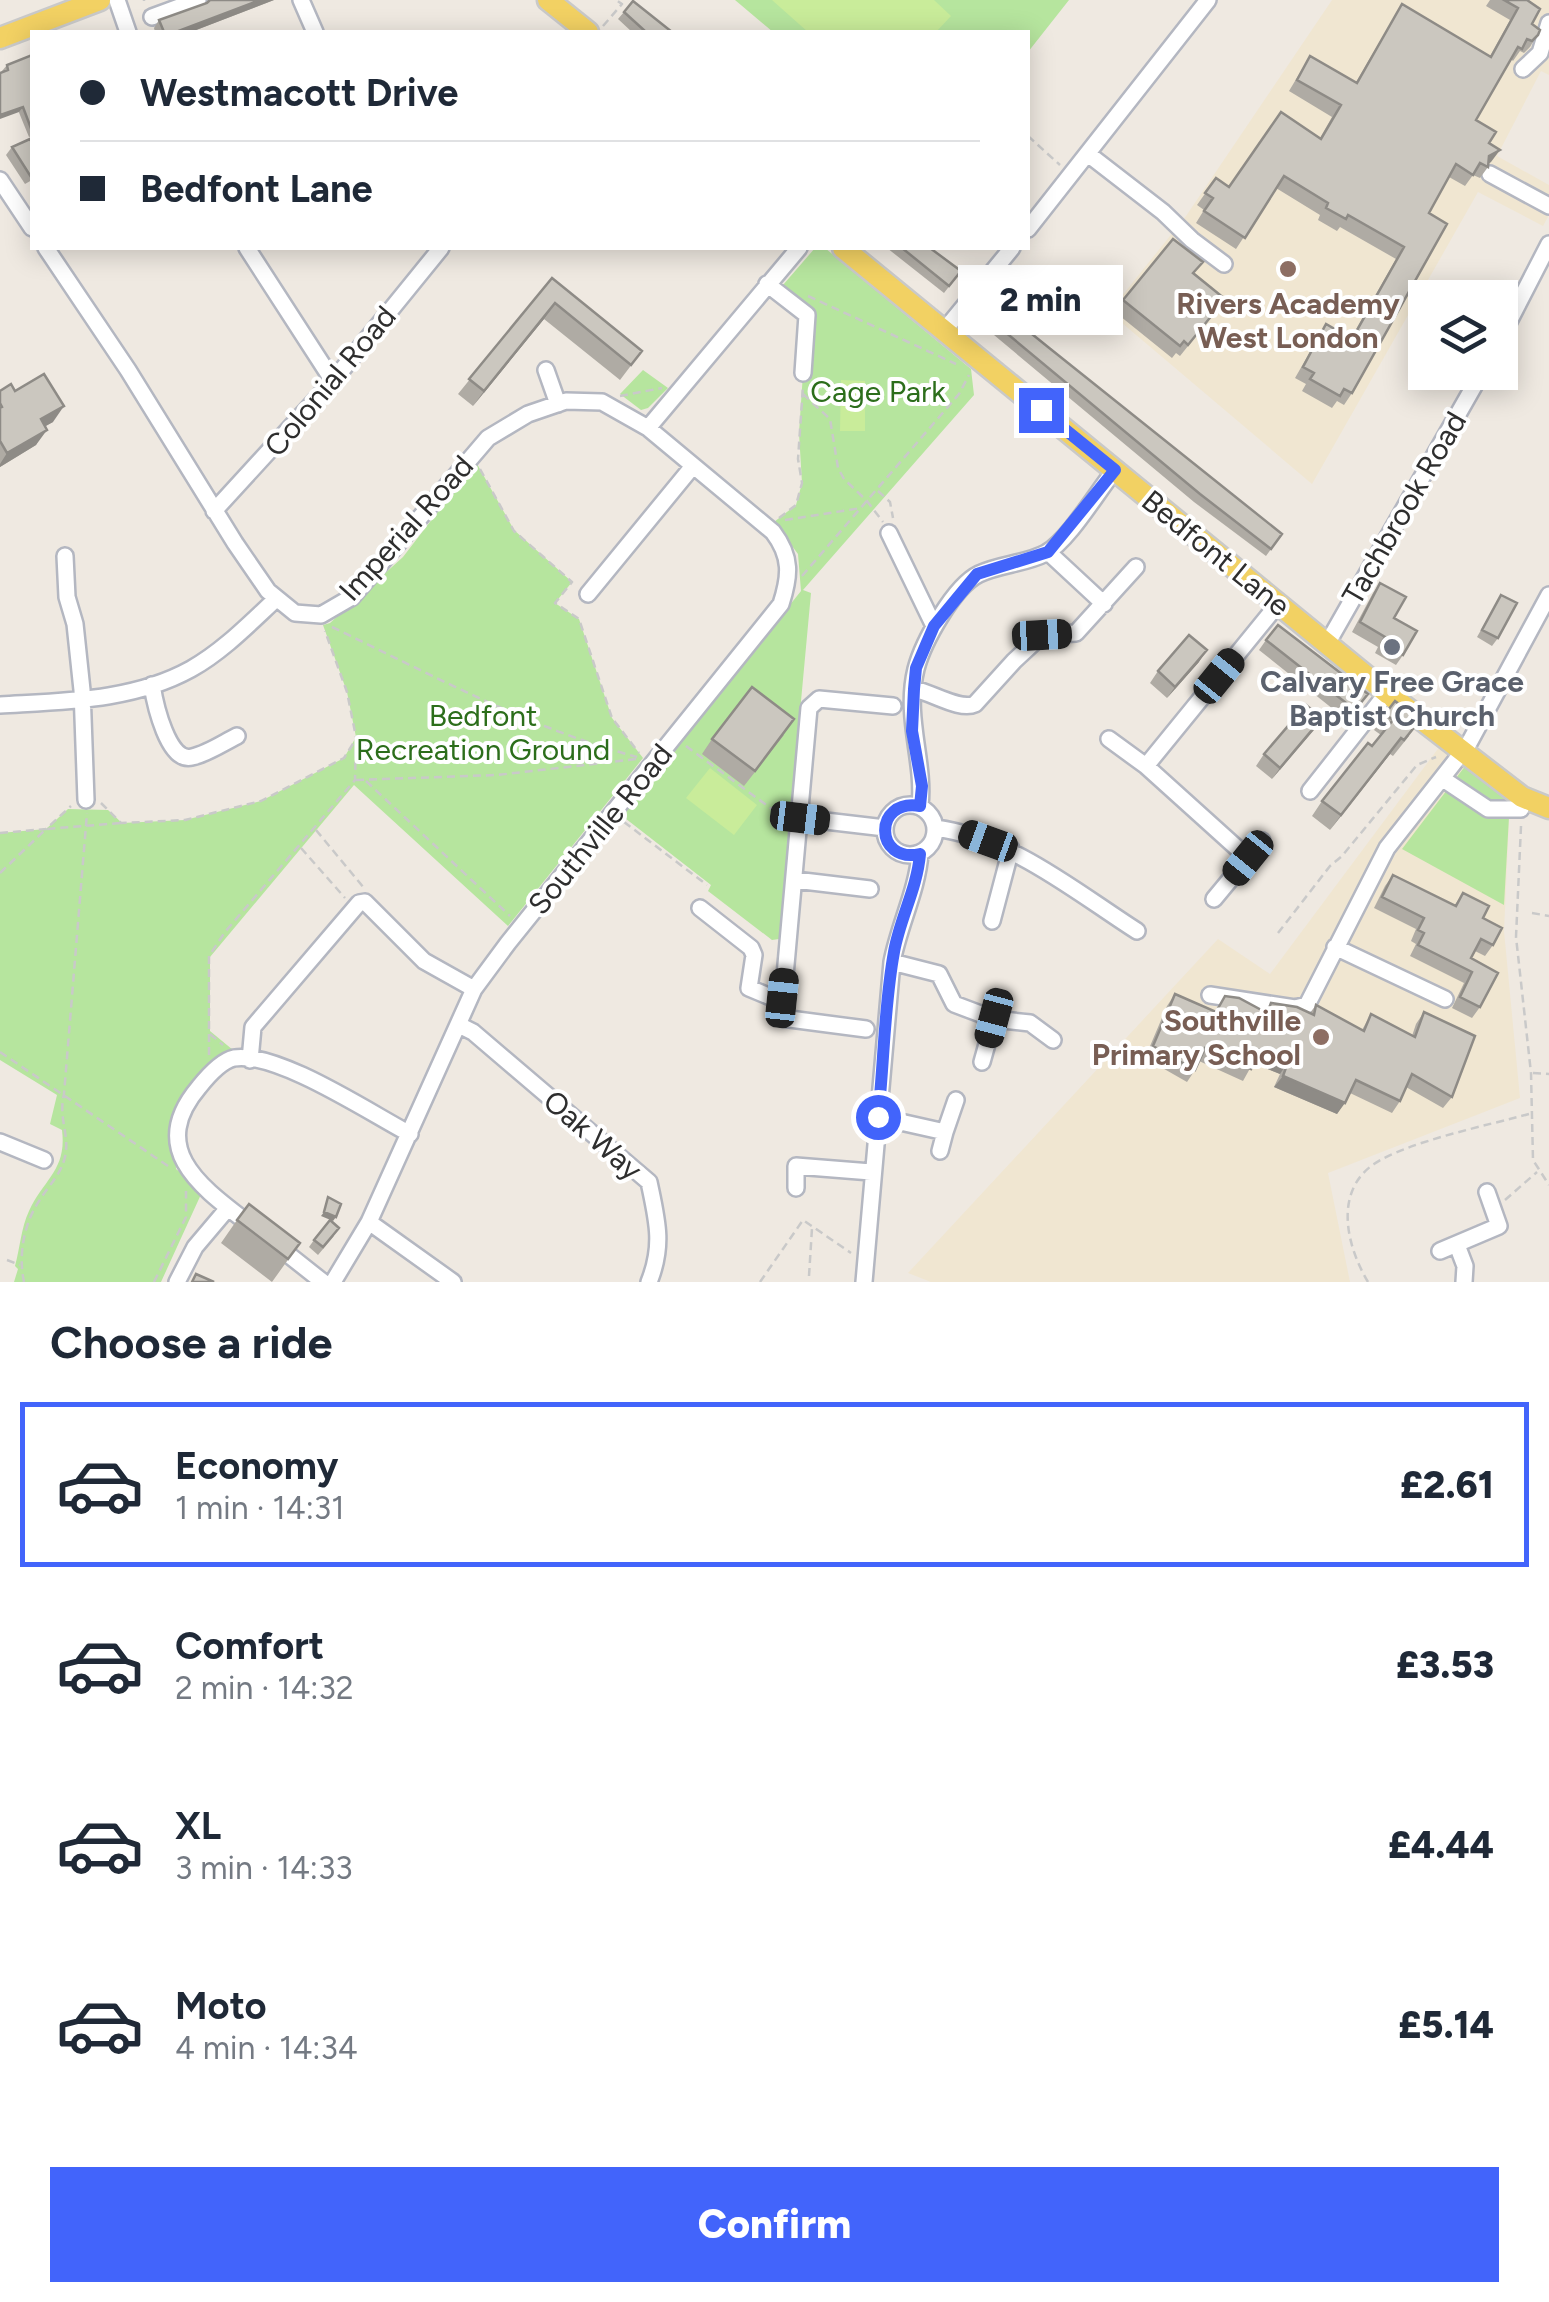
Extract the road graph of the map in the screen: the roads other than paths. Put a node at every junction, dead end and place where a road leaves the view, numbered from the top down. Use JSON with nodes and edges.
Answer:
{"nodes":[{"id":1,"x":100,"y":0,"type":"edge"},
{"id":2,"x":117,"y":0,"type":"edge"},
{"id":3,"x":302,"y":0,"type":"edge"},
{"id":4,"x":548,"y":0,"type":"edge"},
{"id":5,"x":1208,"y":0,"type":"edge"},
{"id":6,"x":191,"y":1,"type":"edge"},
{"id":7,"x":152,"y":17,"type":"dead end"},
{"id":8,"x":1545,"y":17,"type":"edge"},
{"id":9,"x":127,"y":30,"type":"edge"},
{"id":10,"x":313,"y":30,"type":"edge"},
{"id":11,"x":595,"y":30,"type":"edge"},
{"id":12,"x":0,"y":38,"type":"edge"},
{"id":13,"x":1545,"y":55,"type":"edge"},
{"id":14,"x":1524,"y":69,"type":"dead end"},
{"id":15,"x":1088,"y":154,"type":"junction"},
{"id":16,"x":1490,"y":174,"type":"edge"},
{"id":17,"x":0,"y":180,"type":"edge"},
{"id":18,"x":1549,"y":206,"type":"edge"},
{"id":19,"x":30,"y":225,"type":"edge"},
{"id":20,"x":1030,"y":227,"type":"edge"},
{"id":21,"x":1549,"y":244,"type":"edge"},
{"id":22,"x":47,"y":250,"type":"edge"},
{"id":23,"x":248,"y":250,"type":"edge"},
{"id":24,"x":439,"y":250,"type":"edge"},
{"id":25,"x":797,"y":250,"type":"edge"},
{"id":26,"x":846,"y":250,"type":"edge"},
{"id":27,"x":1010,"y":250,"type":"edge"},
{"id":28,"x":1224,"y":264,"type":"dead end"},
{"id":29,"x":768,"y":284,"type":"junction"},
{"id":30,"x":1518,"y":304,"type":"edge"},
{"id":31,"x":943,"y":332,"type":"junction"},
{"id":32,"x":546,"y":370,"type":"dead end"},
{"id":33,"x":804,"y":373,"type":"road end"},
{"id":34,"x":333,"y":381,"type":"junction"},
{"id":35,"x":1472,"y":390,"type":"edge"},
{"id":36,"x":558,"y":404,"type":"junction"},
{"id":37,"x":648,"y":428,"type":"junction"},
{"id":38,"x":693,"y":466,"type":"junction"},
{"id":39,"x":1115,"y":470,"type":"junction"},
{"id":40,"x":214,"y":511,"type":"junction"},
{"id":41,"x":886,"y":527,"type":"road end"},
{"id":42,"x":1048,"y":552,"type":"junction"},
{"id":43,"x":65,"y":556,"type":"dead end"},
{"id":44,"x":1136,"y":566,"type":"dead end"},
{"id":45,"x":588,"y":594,"type":"dead end"},
{"id":46,"x":1549,"y":594,"type":"edge"},
{"id":47,"x":276,"y":599,"type":"junction"},
{"id":48,"x":1104,"y":604,"type":"junction"},
{"id":49,"x":1278,"y":604,"type":"junction"},
{"id":50,"x":934,"y":626,"type":"junction"},
{"id":51,"x":1328,"y":644,"type":"junction"},
{"id":52,"x":152,"y":685,"type":"junction"},
{"id":53,"x":914,"y":689,"type":"junction"},
{"id":54,"x":1387,"y":693,"type":"junction"},
{"id":55,"x":82,"y":700,"type":"junction"},
{"id":56,"x":0,"y":705,"type":"edge"},
{"id":57,"x":893,"y":706,"type":"dead end"},
{"id":58,"x":237,"y":736,"type":"dead end"},
{"id":59,"x":1109,"y":740,"type":"dead end"},
{"id":60,"x":1463,"y":752,"type":"junction"},
{"id":61,"x":1146,"y":766,"type":"junction"},
{"id":62,"x":1449,"y":783,"type":"dead end"},
{"id":63,"x":1310,"y":792,"type":"dead end"},
{"id":64,"x":86,"y":800,"type":"road end"},
{"id":65,"x":1521,"y":803,"type":"junction"},
{"id":66,"x":920,"y":806,"type":"junction"},
{"id":67,"x":1549,"y":808,"type":"edge"},
{"id":68,"x":800,"y":821,"type":"junction"},
{"id":69,"x":885,"y":828,"type":"junction"},
{"id":70,"x":936,"y":828,"type":"junction"},
{"id":71,"x":1262,"y":841,"type":"dead end"},
{"id":72,"x":1011,"y":849,"type":"junction"},
{"id":73,"x":920,"y":854,"type":"junction"},
{"id":74,"x":1248,"y":858,"type":"junction"},
{"id":75,"x":794,"y":880,"type":"junction"},
{"id":76,"x":870,"y":889,"type":"dead end"},
{"id":77,"x":1214,"y":900,"type":"dead end"},
{"id":78,"x":700,"y":908,"type":"dead end"},
{"id":79,"x":992,"y":921,"type":"dead end"},
{"id":80,"x":1137,"y":931,"type":"dead end"},
{"id":81,"x":1335,"y":947,"type":"junction"},
{"id":82,"x":892,"y":962,"type":"junction"},
{"id":83,"x":474,"y":989,"type":"junction"},
{"id":84,"x":1210,"y":994,"type":"dead end"},
{"id":85,"x":782,"y":998,"type":"junction"},
{"id":86,"x":1445,"y":999,"type":"dead end"},
{"id":87,"x":994,"y":1018,"type":"junction"},
{"id":88,"x":458,"y":1025,"type":"junction"},
{"id":89,"x":866,"y":1030,"type":"dead end"},
{"id":90,"x":1053,"y":1040,"type":"dead end"},
{"id":91,"x":250,"y":1060,"type":"junction"},
{"id":92,"x":982,"y":1062,"type":"dead end"},
{"id":93,"x":956,"y":1100,"type":"dead end"},
{"id":94,"x":878,"y":1117,"type":"junction"},
{"id":95,"x":945,"y":1132,"type":"junction"},
{"id":96,"x":410,"y":1134,"type":"junction"},
{"id":97,"x":0,"y":1142,"type":"edge"},
{"id":98,"x":940,"y":1150,"type":"dead end"},
{"id":99,"x":44,"y":1160,"type":"dead end"},
{"id":100,"x":871,"y":1172,"type":"junction"},
{"id":101,"x":796,"y":1188,"type":"dead end"},
{"id":102,"x":1489,"y":1198,"type":"road end"},
{"id":103,"x":228,"y":1208,"type":"junction"},
{"id":104,"x":369,"y":1222,"type":"junction"},
{"id":105,"x":1458,"y":1245,"type":"junction"},
{"id":106,"x":1440,"y":1250,"type":"dead end"},
{"id":107,"x":177,"y":1282,"type":"edge"},
{"id":108,"x":322,"y":1282,"type":"edge"},
{"id":109,"x":333,"y":1282,"type":"edge"},
{"id":110,"x":453,"y":1282,"type":"edge"},
{"id":111,"x":649,"y":1282,"type":"edge"},
{"id":112,"x":864,"y":1282,"type":"edge"},
{"id":113,"x":1464,"y":1282,"type":"edge"}],
"edges":[{"from":1,"to":12,"type":"main road"},
{"from":2,"to":9,"type":"street"},
{"from":3,"to":10,"type":"street"},
{"from":4,"to":11,"type":"main road"},
{"from":5,"to":15,"type":"street"},
{"from":6,"to":7,"type":"street"},
{"from":8,"to":13,"type":"street"},
{"from":13,"to":14,"type":"street"},
{"from":15,"to":20,"type":"street"},
{"from":15,"to":28,"type":"street"},
{"from":16,"to":18,"type":"street"},
{"from":17,"to":19,"type":"street"},
{"from":21,"to":30,"type":"street"},
{"from":22,"to":40,"type":"street"},
{"from":23,"to":34,"type":"street"},
{"from":24,"to":34,"type":"street","name":"Colonial Road"},
{"from":25,"to":29,"type":"street"},
{"from":26,"to":31,"type":"main road","name":"Bedfont Lane"},
{"from":27,"to":31,"type":"street"},
{"from":29,"to":33,"type":"street"},
{"from":29,"to":37,"type":"street"},
{"from":31,"to":39,"type":"main road","name":"Bedfont Lane"},
{"from":32,"to":36,"type":"street"},
{"from":34,"to":40,"type":"street","name":"Colonial Road"},
{"from":35,"to":51,"type":"street","name":"Tachbrook Road"},
{"from":36,"to":37,"type":"street","name":"Imperial Road"},
{"from":36,"to":47,"type":"street","name":"Imperial Road"},
{"from":37,"to":38,"type":"street","name":"Southville Road"},
{"from":38,"to":45,"type":"street"},
{"from":38,"to":83,"type":"street","name":"Southville Road"},
{"from":39,"to":42,"type":"street"},
{"from":39,"to":49,"type":"main road","name":"Bedfont Lane"},
{"from":40,"to":47,"type":"street"},
{"from":41,"to":50,"type":"street"},
{"from":42,"to":48,"type":"street"},
{"from":42,"to":50,"type":"street"},
{"from":43,"to":55,"type":"street"},
{"from":44,"to":48,"type":"street"},
{"from":46,"to":60,"type":"street"},
{"from":47,"to":52,"type":"street"},
{"from":48,"to":53,"type":"street"},
{"from":49,"to":51,"type":"main road","name":"Bedfont Lane"},
{"from":49,"to":61,"type":"street"},
{"from":50,"to":53,"type":"street"},
{"from":51,"to":54,"type":"main road","name":"Bedfont Lane"},
{"from":52,"to":55,"type":"street"},
{"from":52,"to":58,"type":"street"},
{"from":53,"to":66,"type":"street"},
{"from":54,"to":60,"type":"main road","name":"Bedfont Lane"},
{"from":54,"to":63,"type":"street"},
{"from":55,"to":56,"type":"street"},
{"from":55,"to":64,"type":"street"},
{"from":57,"to":68,"type":"street"},
{"from":59,"to":61,"type":"street"},
{"from":60,"to":65,"type":"main road","name":"Bedfont Lane"},
{"from":60,"to":81,"type":"street"},
{"from":61,"to":74,"type":"street"},
{"from":62,"to":65,"type":"street"},
{"from":65,"to":67,"type":"main road","name":"Bedfont Lane"},
{"from":66,"to":69,"type":"street"},
{"from":66,"to":70,"type":"street"},
{"from":68,"to":69,"type":"street"},
{"from":68,"to":75,"type":"street"},
{"from":69,"to":73,"type":"street"},
{"from":70,"to":72,"type":"street"},
{"from":70,"to":73,"type":"street"},
{"from":71,"to":74,"type":"street"},
{"from":72,"to":79,"type":"street"},
{"from":72,"to":80,"type":"street"},
{"from":73,"to":82,"type":"street"},
{"from":74,"to":77,"type":"street"},
{"from":75,"to":76,"type":"street"},
{"from":75,"to":85,"type":"street"},
{"from":78,"to":85,"type":"street"},
{"from":81,"to":84,"type":"street"},
{"from":81,"to":86,"type":"street"},
{"from":82,"to":87,"type":"street"},
{"from":82,"to":94,"type":"street"},
{"from":83,"to":88,"type":"street","name":"Southville Road"},
{"from":83,"to":91,"type":"street"},
{"from":85,"to":89,"type":"street"},
{"from":87,"to":90,"type":"street"},
{"from":87,"to":92,"type":"street"},
{"from":88,"to":96,"type":"street","name":"Southville Road"},
{"from":88,"to":111,"type":"street","name":"Oak Way"},
{"from":91,"to":96,"type":"street"},
{"from":91,"to":103,"type":"street"},
{"from":93,"to":95,"type":"street"},
{"from":94,"to":95,"type":"street"},
{"from":94,"to":100,"type":"street"},
{"from":95,"to":98,"type":"street"},
{"from":96,"to":104,"type":"street","name":"Southville Road"},
{"from":97,"to":99,"type":"street"},
{"from":100,"to":101,"type":"street"},
{"from":100,"to":112,"type":"street"},
{"from":102,"to":105,"type":"street"},
{"from":103,"to":107,"type":"street"},
{"from":103,"to":108,"type":"street"},
{"from":104,"to":109,"type":"street","name":"Southville Road"},
{"from":104,"to":110,"type":"street"},
{"from":105,"to":106,"type":"street"},
{"from":105,"to":113,"type":"street"}]}
